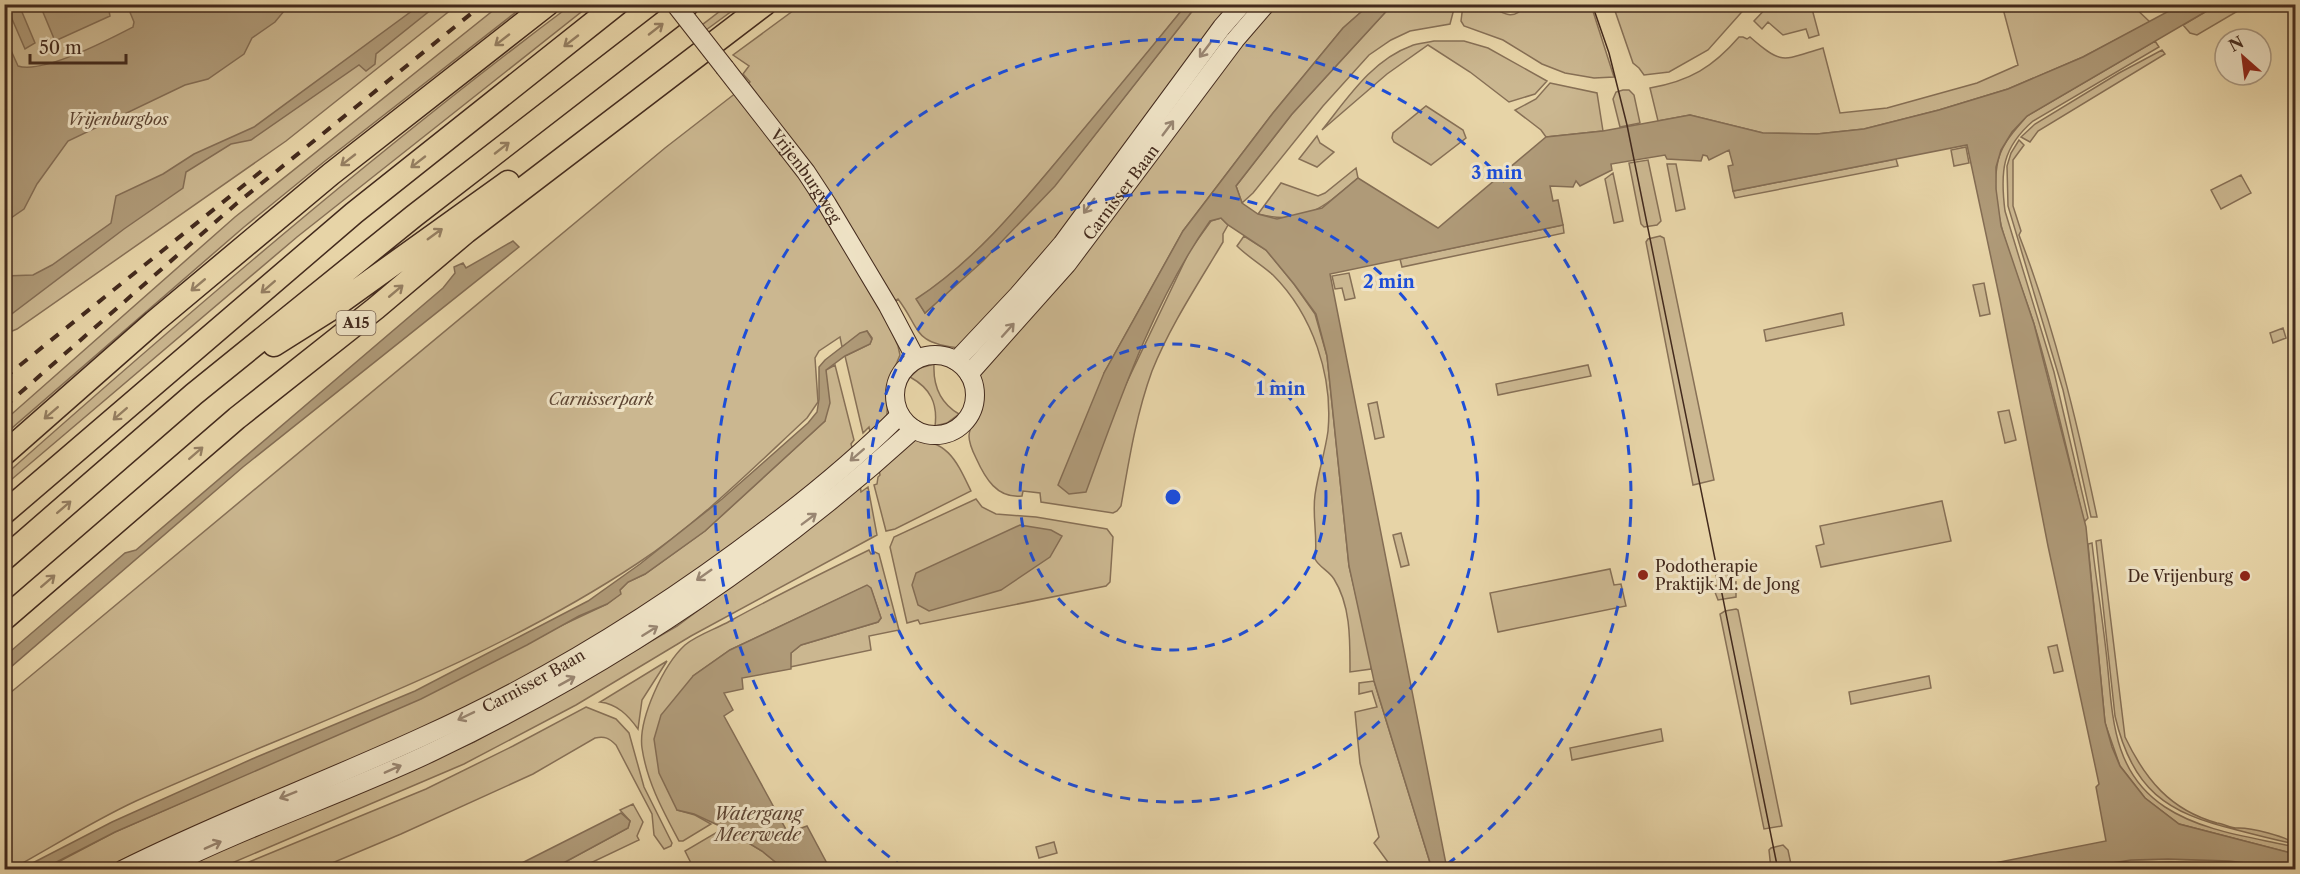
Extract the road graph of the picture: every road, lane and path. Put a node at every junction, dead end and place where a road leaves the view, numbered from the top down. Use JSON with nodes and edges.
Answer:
{"nodes":[{"id":1,"x":548,"y":4,"type":"edge"},
{"id":2,"x":617,"y":4,"type":"edge"},
{"id":3,"x":675,"y":4,"type":"edge"},
{"id":4,"x":688,"y":4,"type":"edge"},
{"id":5,"x":765,"y":4,"type":"edge"},
{"id":6,"x":1242,"y":4,"type":"edge"},
{"id":7,"x":1266,"y":4,"type":"edge"},
{"id":8,"x":718,"y":40,"type":"junction"},
{"id":9,"x":916,"y":359,"type":"junction"},
{"id":10,"x":956,"y":361,"type":"junction"},
{"id":11,"x":969,"y":374,"type":"junction"},
{"id":12,"x":194,"y":394,"type":"junction"},
{"id":13,"x":900,"y":415,"type":"junction"},
{"id":14,"x":914,"y":429,"type":"junction"},
{"id":15,"x":4,"y":454,"type":"edge"},
{"id":16,"x":4,"y":513,"type":"edge"},
{"id":17,"x":4,"y":559,"type":"edge"},
{"id":18,"x":4,"y":619,"type":"edge"},
{"id":19,"x":122,"y":870,"type":"edge"},
{"id":20,"x":160,"y":870,"type":"edge"}],
"edges":[{"from":1,"to":15,"type":"highway","one_way":true},
{"from":2,"to":16,"type":"highway","one_way":true},
{"from":3,"to":9,"type":"main road","name":"Vrijenburgweg","bridge":true},
{"from":12,"to":4,"type":"highway","number":"A15","one_way":true},
{"from":5,"to":8,"type":"highway","number":"A15"},
{"from":6,"to":10,"type":"main road","name":"Carnisser Baan","one_way":true},
{"from":11,"to":7,"type":"main road","name":"Carnisser Baan","one_way":true},
{"from":12,"to":8,"type":"highway","number":"A15","one_way":true},
{"from":18,"to":8,"type":"highway","number":"A15","one_way":true},
{"from":9,"to":10,"type":"main road"},
{"from":9,"to":13,"type":"main road"},
{"from":10,"to":11,"type":"main road"},
{"from":11,"to":14,"type":"main road"},
{"from":17,"to":12,"type":"highway","number":"A15","one_way":true},
{"from":13,"to":14,"type":"main road"},
{"from":13,"to":19,"type":"main road","name":"Carnisser Baan","one_way":true},
{"from":20,"to":14,"type":"main road","name":"Carnisser Baan","one_way":true}]}
